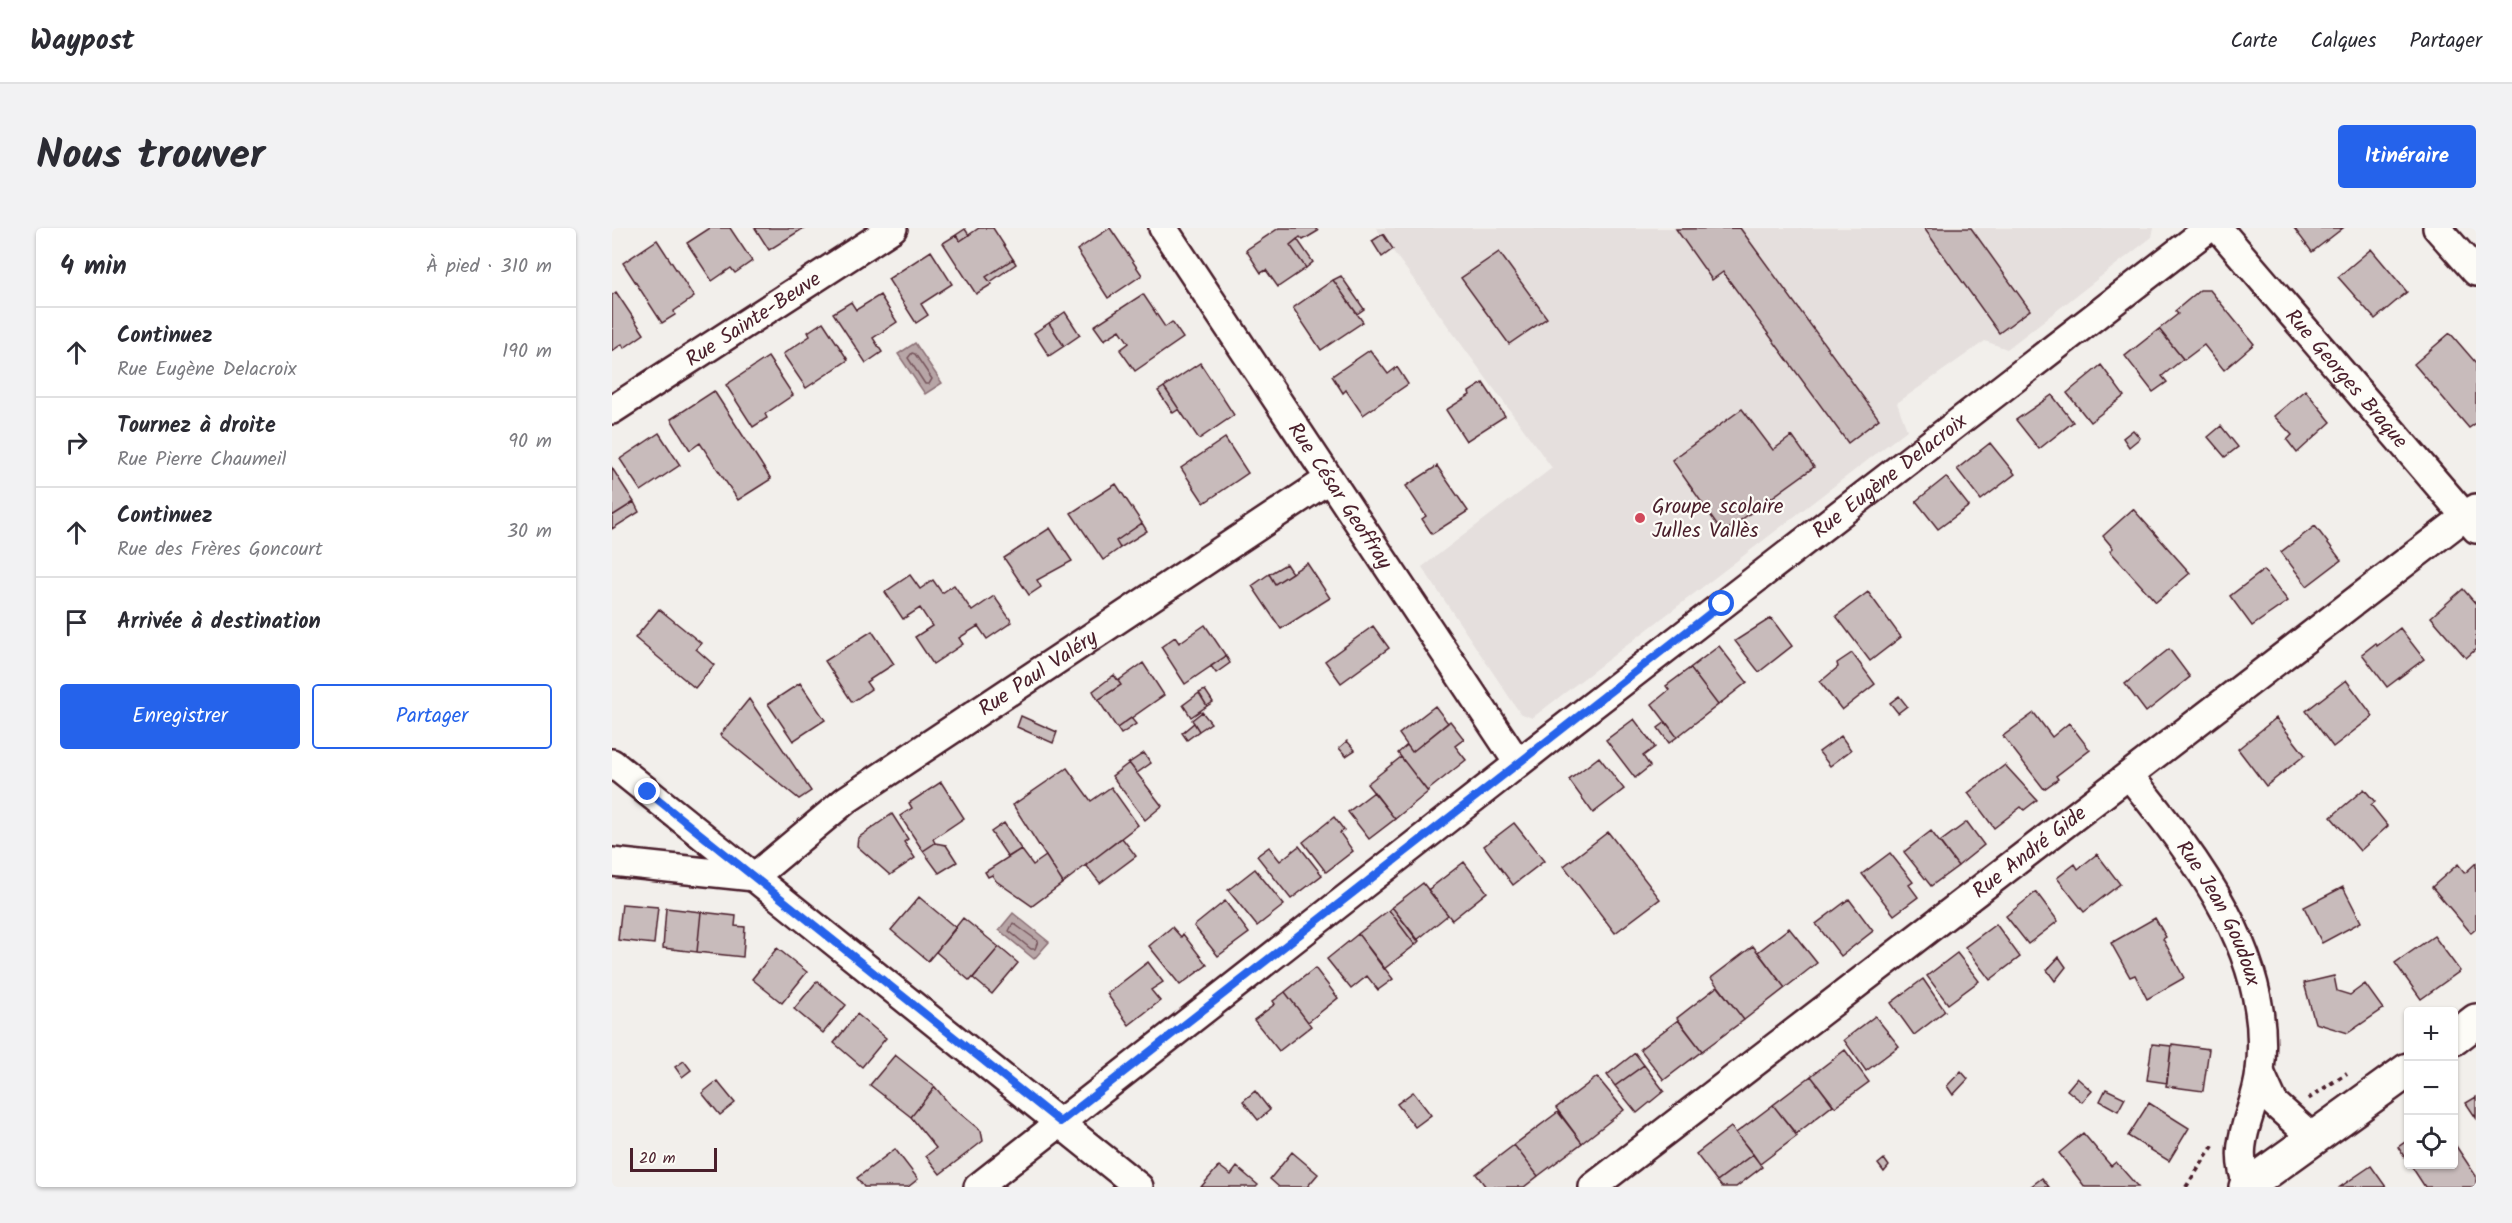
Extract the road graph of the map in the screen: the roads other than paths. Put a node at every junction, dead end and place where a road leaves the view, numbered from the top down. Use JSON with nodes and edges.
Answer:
{"nodes":[{"id":1,"x":892,"y":228,"type":"edge"},
{"id":2,"x":1163,"y":228,"type":"edge"},
{"id":3,"x":2209,"y":228,"type":"edge"},
{"id":4,"x":2218,"y":228,"type":"edge"},
{"id":5,"x":2437,"y":228,"type":"edge"},
{"id":6,"x":2476,"y":272,"type":"edge"},
{"id":7,"x":612,"y":410,"type":"edge"},
{"id":8,"x":1329,"y":479,"type":"junction"},
{"id":9,"x":2473,"y":518,"type":"edge"},
{"id":10,"x":612,"y":762,"type":"edge"},
{"id":11,"x":1518,"y":764,"type":"junction"},
{"id":12,"x":2129,"y":776,"type":"junction"},
{"id":13,"x":612,"y":862,"type":"edge"},
{"id":14,"x":754,"y":877,"type":"junction"},
{"id":15,"x":2476,"y":1021,"type":"edge"},
{"id":16,"x":2458,"y":1035,"type":"edge"},
{"id":17,"x":2260,"y":1072,"type":"junction"},
{"id":18,"x":2404,"y":1074,"type":"edge"},
{"id":19,"x":1060,"y":1122,"type":"junction"},
{"id":20,"x":2314,"y":1139,"type":"junction"},
{"id":21,"x":2247,"y":1186,"type":"edge"},
{"id":22,"x":978,"y":1187,"type":"edge"},
{"id":23,"x":1139,"y":1187,"type":"edge"},
{"id":24,"x":1593,"y":1187,"type":"edge"}],
"edges":[{"from":1,"to":7,"type":"street","name":"Rue Sainte-Beuve"},
{"from":2,"to":8,"type":"street","name":"Rue César Geoffray"},
{"from":3,"to":11,"type":"street","name":"Rue Eugène Delacroix"},
{"from":4,"to":9,"type":"street","name":"Rue Georges Braque"},
{"from":5,"to":6,"type":"street"},
{"from":8,"to":11,"type":"street","name":"Rue César Geoffray"},
{"from":8,"to":14,"type":"street","name":"Rue Paul Valéry"},
{"from":9,"to":12,"type":"street","name":"Rue André Gide"},
{"from":10,"to":14,"type":"street"},
{"from":11,"to":19,"type":"street","name":"Rue Eugène Delacroix"},
{"from":12,"to":17,"type":"street","name":"Rue Jean Goudoux"},
{"from":12,"to":24,"type":"street","name":"Rue André Gide"},
{"from":13,"to":14,"type":"street"},
{"from":14,"to":19,"type":"street"},
{"from":15,"to":16,"type":"main road"},
{"from":17,"to":20,"type":"street","name":"Rue Jean Goudoux"},
{"from":17,"to":21,"type":"street","name":"Rue Jean Goudoux"},
{"from":18,"to":20,"type":"main road","name":"Rue Jean Goudoux"},
{"from":19,"to":22,"type":"street","name":"Rue Eugène Delacroix"},
{"from":19,"to":23,"type":"street"},
{"from":20,"to":21,"type":"main road","name":"Rue Jean Goudoux"}]}
